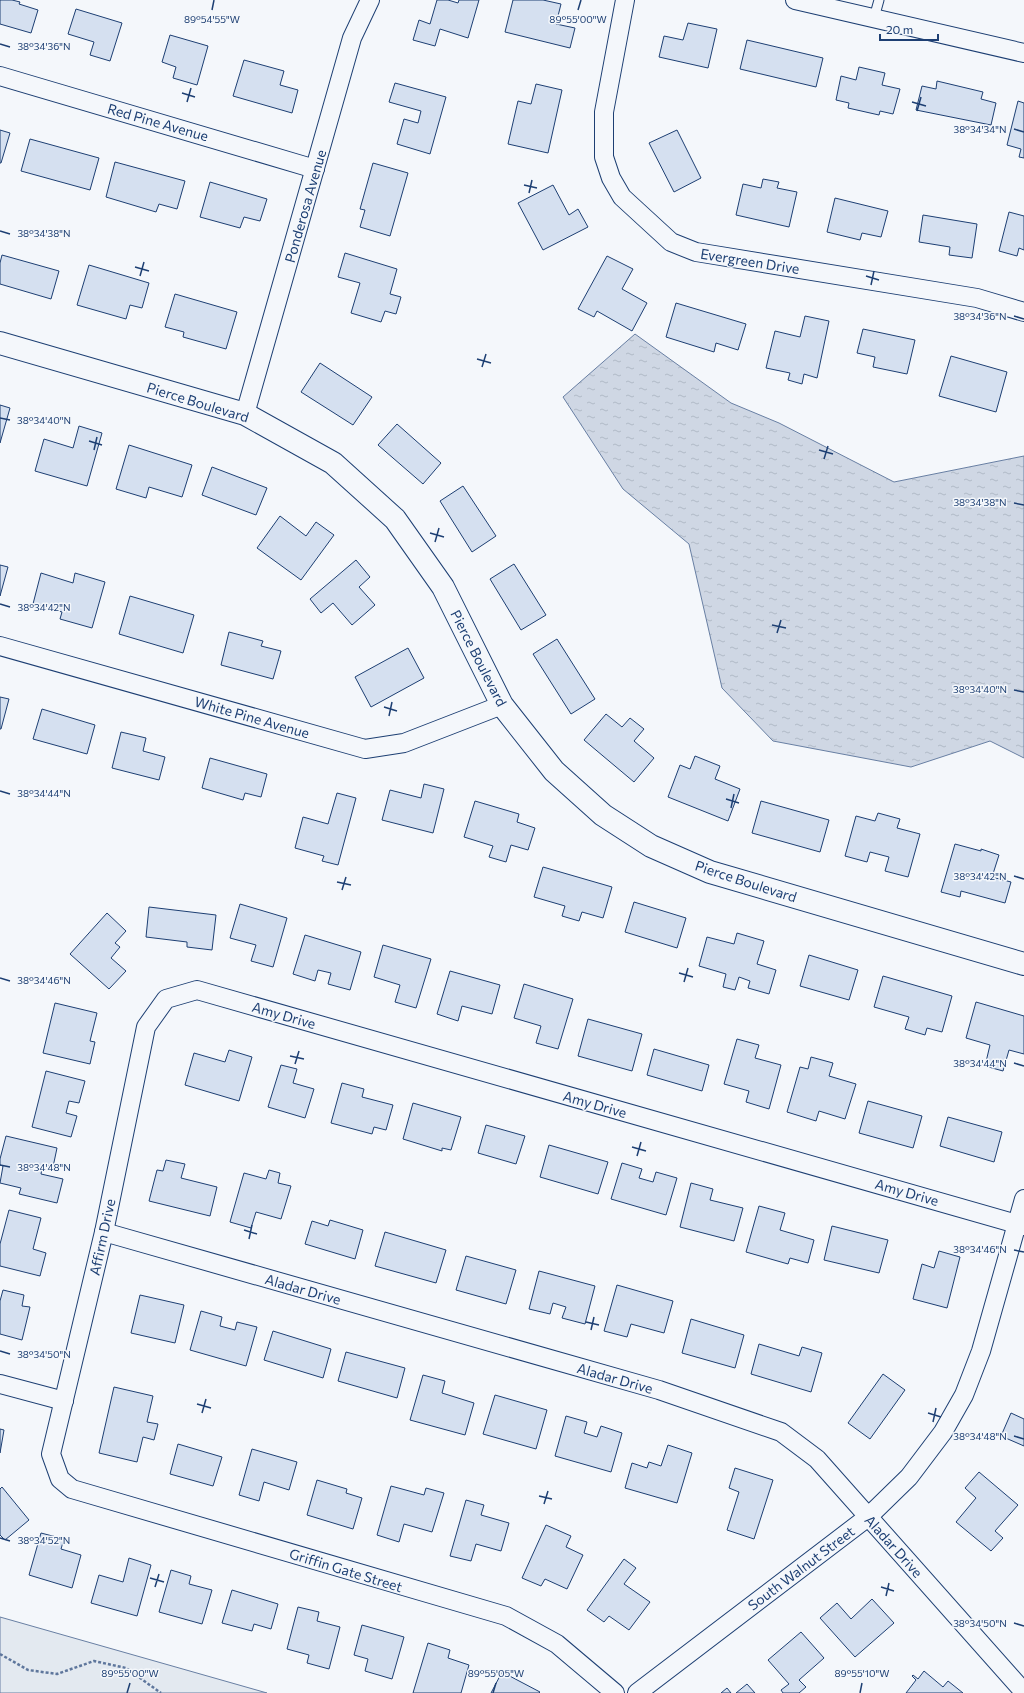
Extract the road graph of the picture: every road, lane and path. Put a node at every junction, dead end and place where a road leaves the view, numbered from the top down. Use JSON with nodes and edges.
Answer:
{"nodes":[{"id":1,"x":370,"y":0,"type":"edge"},
{"id":2,"x":625,"y":0,"type":"edge"},
{"id":3,"x":795,"y":0,"type":"edge"},
{"id":4,"x":879,"y":0,"type":"edge"},
{"id":5,"x":874,"y":18,"type":"junction"},
{"id":6,"x":1024,"y":52,"type":"edge"},
{"id":7,"x":0,"y":76,"type":"edge"},
{"id":8,"x":315,"y":169,"type":"junction"},
{"id":9,"x":1024,"y":312,"type":"edge"},
{"id":10,"x":0,"y":343,"type":"edge"},
{"id":11,"x":245,"y":414,"type":"junction"},
{"id":12,"x":0,"y":646,"type":"edge"},
{"id":13,"x":502,"y":705,"type":"junction"},
{"id":14,"x":1024,"y":964,"type":"edge"},
{"id":15,"x":166,"y":999,"type":"joint"},
{"id":16,"x":1024,"y":1199,"type":"edge"},
{"id":17,"x":1020,"y":1225,"type":"edge"},
{"id":18,"x":104,"y":1232,"type":"junction"},
{"id":19,"x":0,"y":1384,"type":"edge"},
{"id":20,"x":64,"y":1401,"type":"junction"},
{"id":21,"x":60,"y":1479,"type":"joint"},
{"id":22,"x":868,"y":1517,"type":"junction"},
{"id":23,"x":0,"y":1654,"type":"edge"},
{"id":24,"x":1024,"y":1692,"type":"edge"},
{"id":25,"x":161,"y":1693,"type":"edge"},
{"id":26,"x":615,"y":1693,"type":"edge"},
{"id":27,"x":637,"y":1693,"type":"edge"}],
"edges":[{"from":1,"to":8,"type":"street","name":"Ponderosa Avenue"},
{"from":2,"to":9,"type":"street","name":"Evergreen Drive"},
{"from":3,"to":5,"type":"street"},
{"from":4,"to":5,"type":"lane"},
{"from":5,"to":6,"type":"street"},
{"from":7,"to":8,"type":"street","name":"Red Pine Avenue"},
{"from":8,"to":11,"type":"street","name":"Ponderosa Avenue"},
{"from":10,"to":11,"type":"street","name":"Pierce Boulevard"},
{"from":11,"to":13,"type":"street","name":"Pierce Boulevard"},
{"from":12,"to":13,"type":"street","name":"White Pine Avenue"},
{"from":13,"to":14,"type":"street","name":"Pierce Boulevard"},
{"from":15,"to":17,"type":"street","name":"Amy Drive"},
{"from":15,"to":18,"type":"street","name":"Affirm Drive"},
{"from":16,"to":17,"type":"street","name":"South Walnut Street"},
{"from":17,"to":22,"type":"street","name":"South Walnut Street"},
{"from":18,"to":20,"type":"street","name":"Affirm Drive"},
{"from":18,"to":22,"type":"street","name":"Aladar Drive"},
{"from":19,"to":20,"type":"street"},
{"from":20,"to":21,"type":"street","name":"Affirm Drive"},
{"from":21,"to":26,"type":"street","name":"Griffin Gate Street"},
{"from":22,"to":24,"type":"street","name":"Aladar Drive"},
{"from":22,"to":27,"type":"street","name":"South Walnut Street"},
{"from":23,"to":25,"type":"path"}]}
